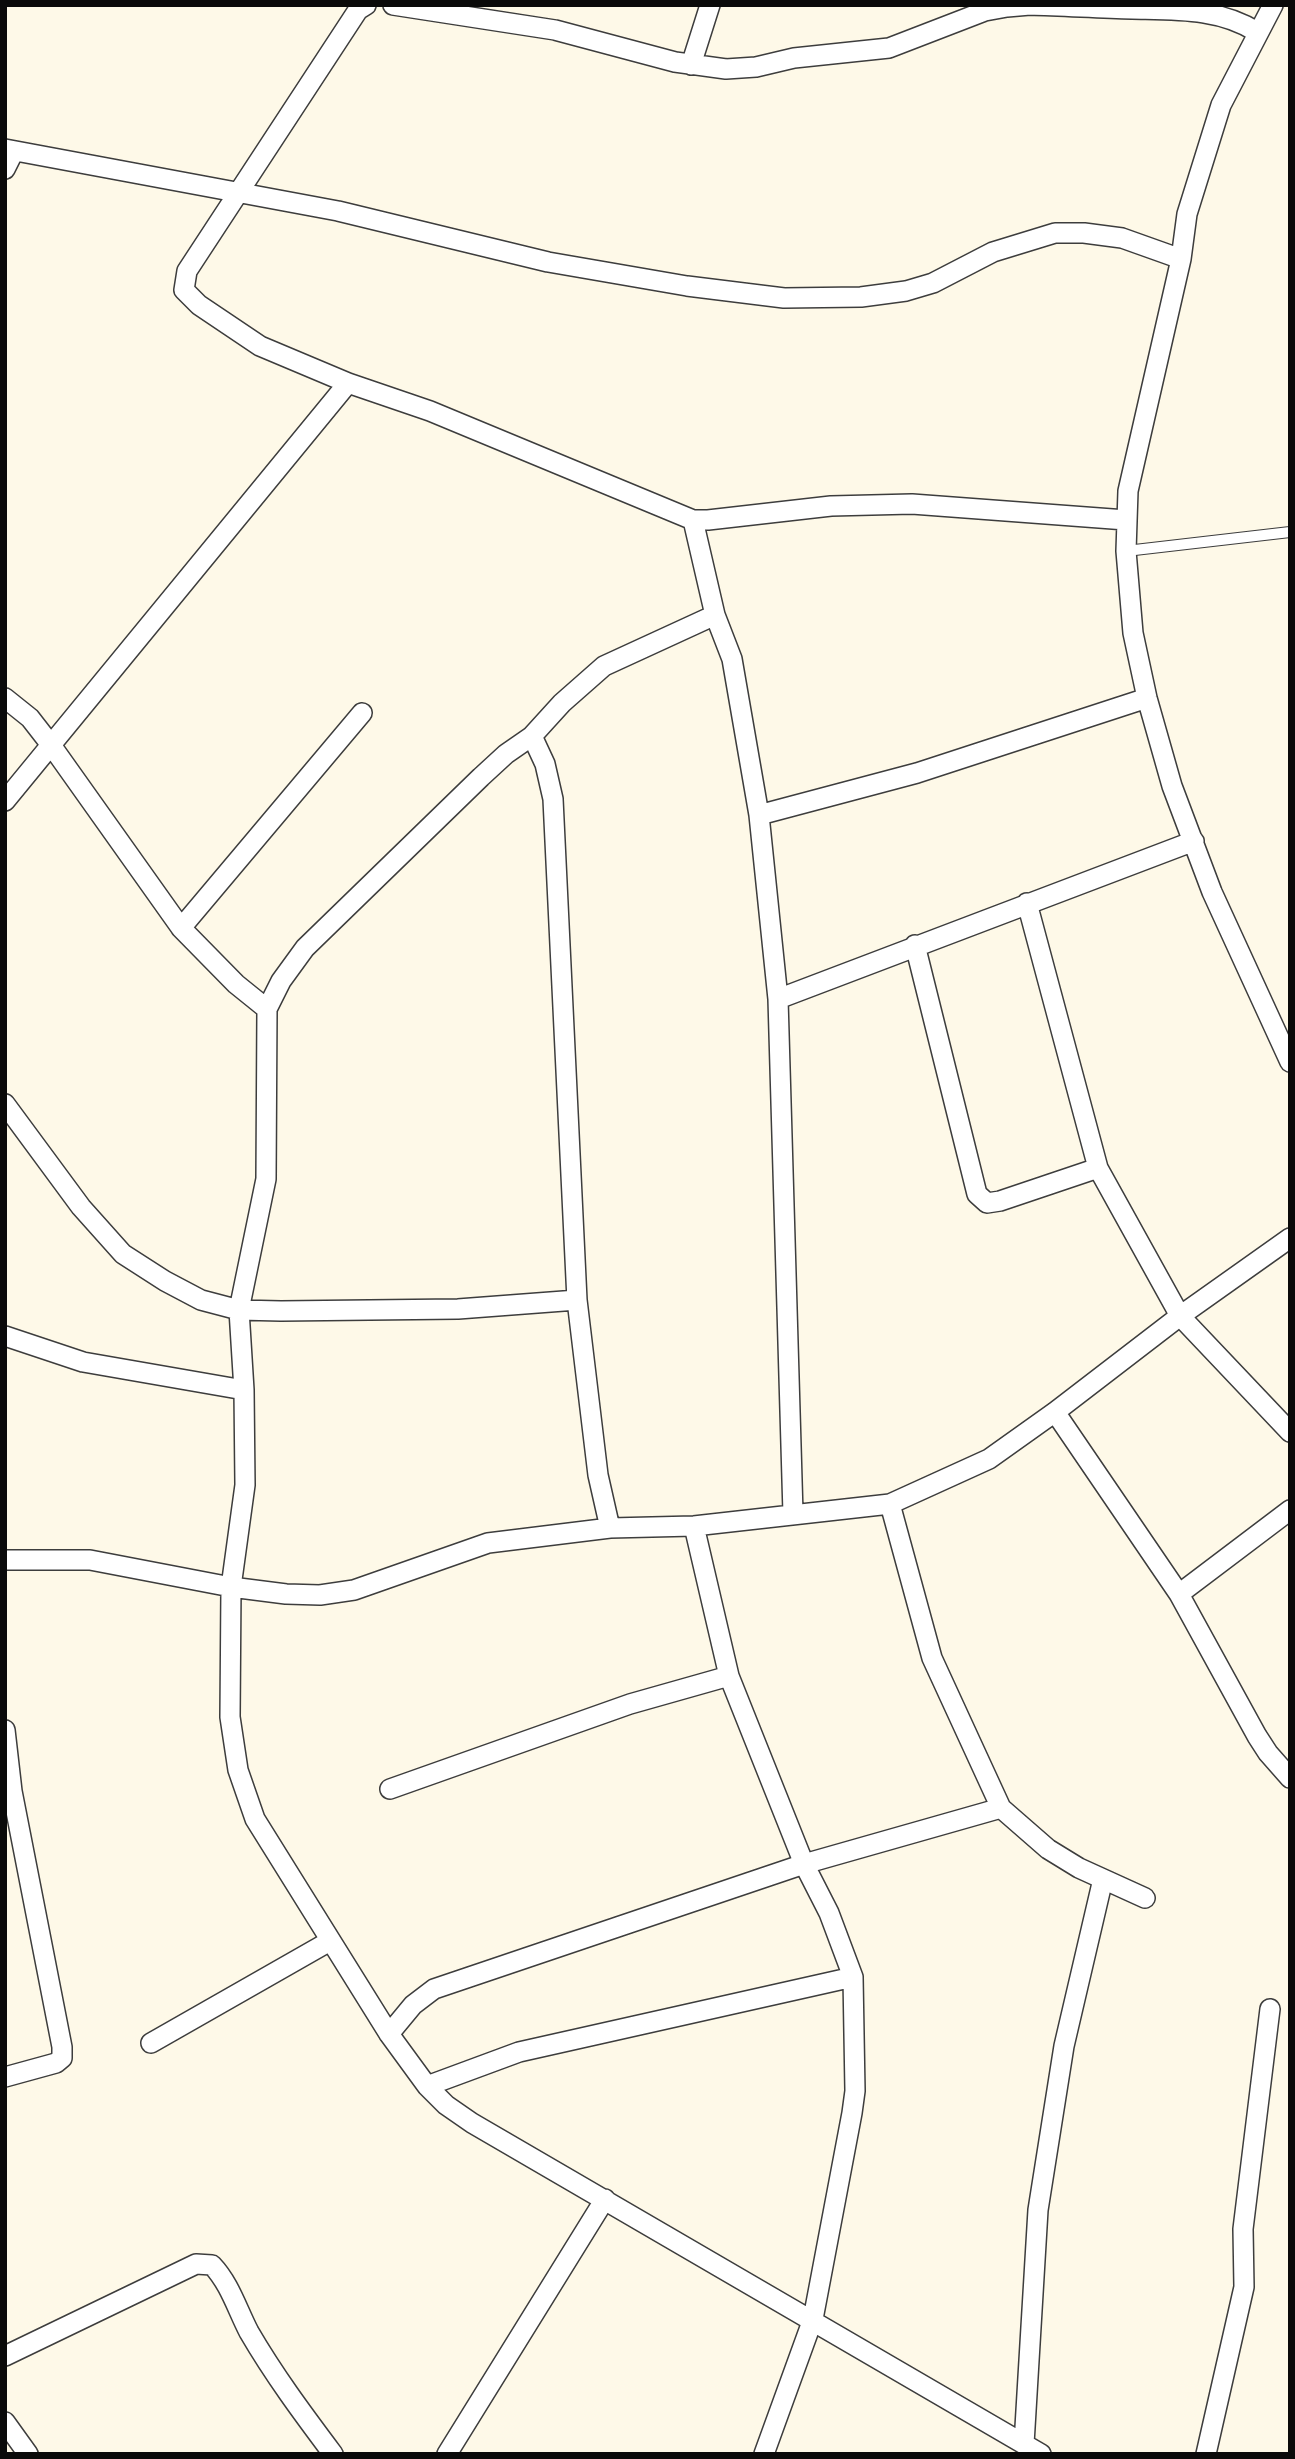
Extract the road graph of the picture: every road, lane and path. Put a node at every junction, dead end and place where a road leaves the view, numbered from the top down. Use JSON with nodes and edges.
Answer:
{"nodes":[{"id":1,"x":366,"y":5,"type":"edge"},
{"id":2,"x":393,"y":5,"type":"edge"},
{"id":3,"x":710,"y":5,"type":"edge"},
{"id":4,"x":1273,"y":5,"type":"edge"},
{"id":5,"x":1257,"y":32,"type":"junction"},
{"id":6,"x":691,"y":65,"type":"junction"},
{"id":7,"x":10,"y":150,"type":"edge"},
{"id":8,"x":5,"y":169,"type":"edge"},
{"id":9,"x":238,"y":191,"type":"junction"},
{"id":10,"x":1181,"y":258,"type":"junction"},
{"id":11,"x":348,"y":383,"type":"junction"},
{"id":12,"x":693,"y":520,"type":"junction"},
{"id":13,"x":1126,"y":520,"type":"junction"},
{"id":14,"x":1290,"y":532,"type":"edge"},
{"id":15,"x":1126,"y":551,"type":"junction"},
{"id":16,"x":715,"y":615,"type":"junction"},
{"id":17,"x":5,"y":698,"type":"edge"},
{"id":18,"x":1147,"y":698,"type":"junction"},
{"id":19,"x":362,"y":713,"type":"dead end"},
{"id":20,"x":532,"y":736,"type":"junction"},
{"id":21,"x":51,"y":745,"type":"junction"},
{"id":22,"x":5,"y":801,"type":"edge"},
{"id":23,"x":760,"y":815,"type":"junction"},
{"id":24,"x":1194,"y":841,"type":"junction"},
{"id":25,"x":1027,"y":903,"type":"junction"},
{"id":26,"x":181,"y":928,"type":"junction"},
{"id":27,"x":915,"y":945,"type":"junction"},
{"id":28,"x":778,"y":999,"type":"junction"},
{"id":29,"x":267,"y":1009,"type":"junction"},
{"id":30,"x":1290,"y":1062,"type":"edge"},
{"id":31,"x":5,"y":1104,"type":"edge"},
{"id":32,"x":1098,"y":1168,"type":"junction"},
{"id":33,"x":1290,"y":1238,"type":"edge"},
{"id":34,"x":577,"y":1300,"type":"junction"},
{"id":35,"x":239,"y":1310,"type":"junction"},
{"id":36,"x":1180,"y":1316,"type":"junction"},
{"id":37,"x":5,"y":1336,"type":"edge"},
{"id":38,"x":244,"y":1390,"type":"junction"},
{"id":39,"x":1055,"y":1412,"type":"junction"},
{"id":40,"x":1290,"y":1433,"type":"edge"},
{"id":41,"x":890,"y":1504,"type":"junction"},
{"id":42,"x":1290,"y":1510,"type":"edge"},
{"id":43,"x":793,"y":1514,"type":"junction"},
{"id":44,"x":694,"y":1526,"type":"junction"},
{"id":45,"x":610,"y":1528,"type":"junction"},
{"id":46,"x":5,"y":1560,"type":"edge"},
{"id":47,"x":231,"y":1587,"type":"junction"},
{"id":48,"x":1179,"y":1594,"type":"junction"},
{"id":49,"x":729,"y":1676,"type":"junction"},
{"id":50,"x":5,"y":1730,"type":"edge"},
{"id":51,"x":1290,"y":1778,"type":"edge"},
{"id":52,"x":390,"y":1789,"type":"dead end"},
{"id":53,"x":1002,"y":1808,"type":"junction"},
{"id":54,"x":804,"y":1864,"type":"junction"},
{"id":55,"x":1103,"y":1879,"type":"junction"},
{"id":56,"x":1145,"y":1898,"type":"dead end"},
{"id":57,"x":330,"y":1941,"type":"junction"},
{"id":58,"x":853,"y":1977,"type":"junction"},
{"id":59,"x":1270,"y":2009,"type":"dead end"},
{"id":60,"x":389,"y":2034,"type":"junction"},
{"id":61,"x":151,"y":2043,"type":"dead end"},
{"id":62,"x":5,"y":2077,"type":"edge"},
{"id":63,"x":427,"y":2086,"type":"junction"},
{"id":64,"x":605,"y":2199,"type":"junction"},
{"id":65,"x":813,"y":2319,"type":"junction"},
{"id":66,"x":5,"y":2356,"type":"edge"},
{"id":67,"x":5,"y":2422,"type":"edge"},
{"id":68,"x":1032,"y":2449,"type":"edge"},
{"id":69,"x":28,"y":2454,"type":"edge"},
{"id":70,"x":333,"y":2454,"type":"edge"},
{"id":71,"x":447,"y":2454,"type":"edge"},
{"id":72,"x":764,"y":2454,"type":"edge"},
{"id":73,"x":1206,"y":2454,"type":"edge"}],
"edges":[{"from":1,"to":9,"type":"street"},
{"from":2,"to":6,"type":"street"},
{"from":3,"to":6,"type":"street"},
{"from":4,"to":5,"type":"street"},
{"from":5,"to":6,"type":"street"},
{"from":5,"to":10,"type":"street"},
{"from":7,"to":8,"type":"street"},
{"from":7,"to":9,"type":"street"},
{"from":9,"to":10,"type":"street"},
{"from":9,"to":11,"type":"street"},
{"from":10,"to":13,"type":"street"},
{"from":11,"to":12,"type":"street"},
{"from":11,"to":21,"type":"street"},
{"from":12,"to":13,"type":"street"},
{"from":12,"to":16,"type":"street"},
{"from":13,"to":15,"type":"street"},
{"from":14,"to":15,"type":"lane"},
{"from":15,"to":18,"type":"street"},
{"from":16,"to":20,"type":"street"},
{"from":16,"to":23,"type":"street"},
{"from":17,"to":21,"type":"street"},
{"from":18,"to":23,"type":"street"},
{"from":18,"to":24,"type":"street"},
{"from":19,"to":26,"type":"street"},
{"from":20,"to":29,"type":"street"},
{"from":20,"to":34,"type":"street"},
{"from":21,"to":22,"type":"street"},
{"from":21,"to":26,"type":"street"},
{"from":23,"to":28,"type":"street"},
{"from":24,"to":25,"type":"street"},
{"from":24,"to":30,"type":"street"},
{"from":25,"to":27,"type":"street"},
{"from":25,"to":32,"type":"street"},
{"from":26,"to":29,"type":"street"},
{"from":27,"to":28,"type":"street"},
{"from":27,"to":32,"type":"street"},
{"from":28,"to":43,"type":"street"},
{"from":29,"to":35,"type":"street"},
{"from":31,"to":35,"type":"street"},
{"from":32,"to":36,"type":"street"},
{"from":33,"to":36,"type":"street"},
{"from":34,"to":35,"type":"street"},
{"from":34,"to":45,"type":"street"},
{"from":35,"to":38,"type":"street"},
{"from":36,"to":39,"type":"street"},
{"from":36,"to":40,"type":"street"},
{"from":37,"to":38,"type":"street"},
{"from":38,"to":47,"type":"street"},
{"from":39,"to":41,"type":"street"},
{"from":39,"to":48,"type":"street"},
{"from":41,"to":43,"type":"street"},
{"from":41,"to":53,"type":"street"},
{"from":42,"to":48,"type":"street"},
{"from":43,"to":44,"type":"street"},
{"from":44,"to":45,"type":"street"},
{"from":44,"to":49,"type":"street"},
{"from":45,"to":47,"type":"street"},
{"from":46,"to":47,"type":"street"},
{"from":47,"to":57,"type":"street"},
{"from":48,"to":51,"type":"street"},
{"from":49,"to":52,"type":"street"},
{"from":49,"to":54,"type":"street"},
{"from":50,"to":62,"type":"street"},
{"from":53,"to":54,"type":"street"},
{"from":53,"to":55,"type":"street"},
{"from":54,"to":58,"type":"street"},
{"from":54,"to":60,"type":"street"},
{"from":55,"to":56,"type":"street"},
{"from":55,"to":68,"type":"street"},
{"from":57,"to":60,"type":"street"},
{"from":57,"to":61,"type":"street"},
{"from":58,"to":63,"type":"street"},
{"from":58,"to":65,"type":"street"},
{"from":59,"to":73,"type":"street"},
{"from":60,"to":63,"type":"street"},
{"from":63,"to":64,"type":"street"},
{"from":64,"to":65,"type":"street"},
{"from":64,"to":71,"type":"street"},
{"from":65,"to":68,"type":"street"},
{"from":65,"to":72,"type":"street"},
{"from":66,"to":70,"type":"street"},
{"from":67,"to":69,"type":"street"}]}
